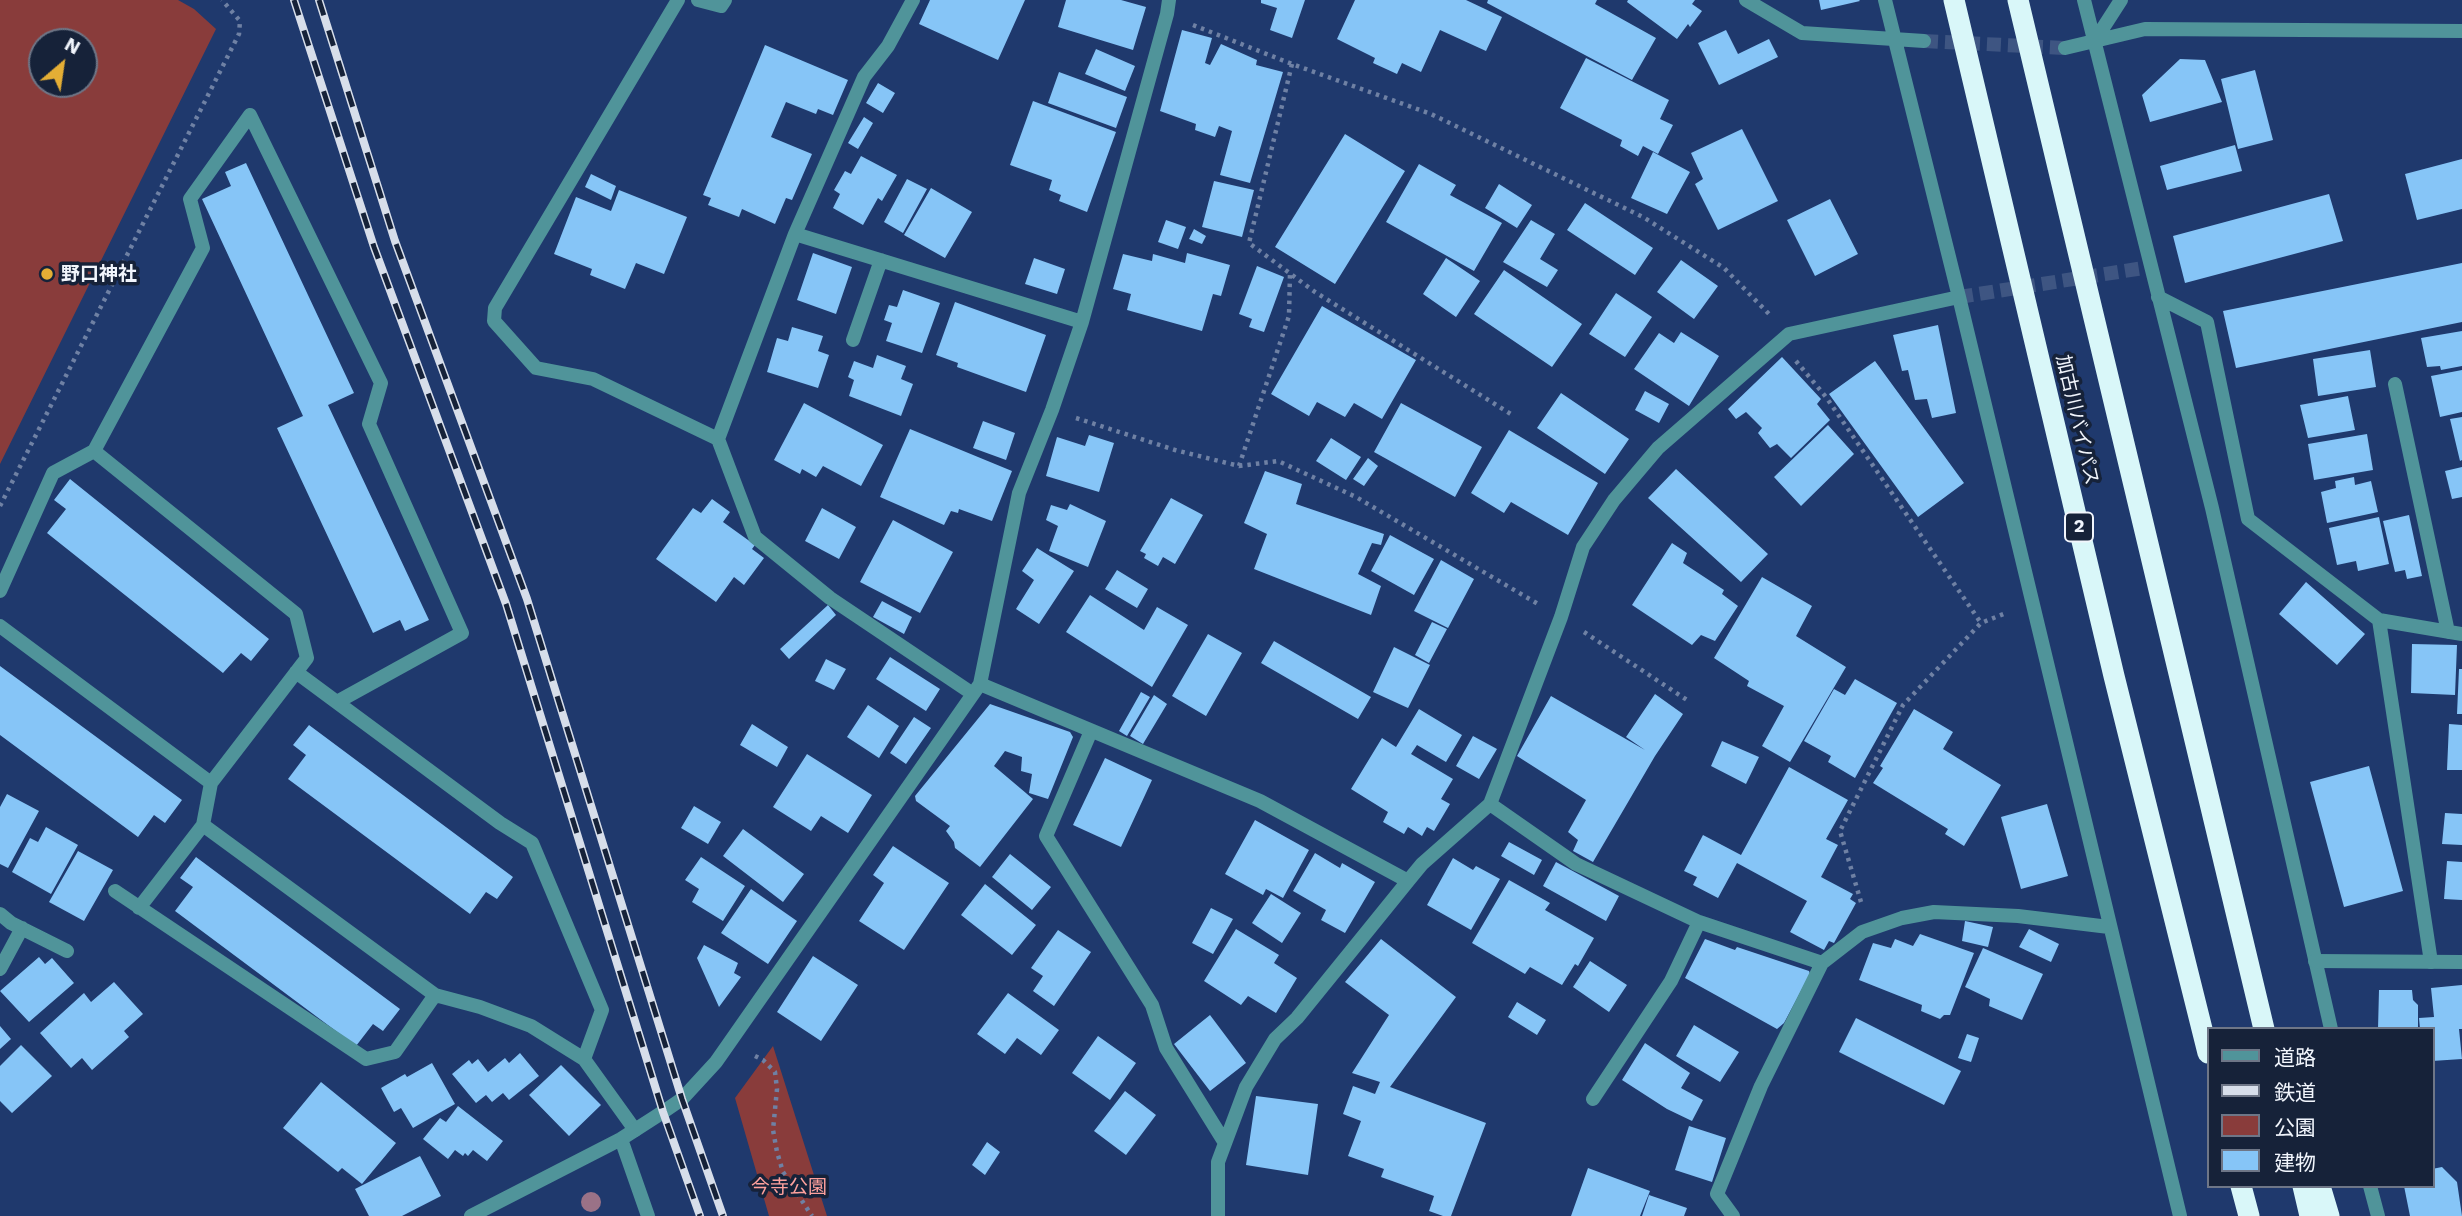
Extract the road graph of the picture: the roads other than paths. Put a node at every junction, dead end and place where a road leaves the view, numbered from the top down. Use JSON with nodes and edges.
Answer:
{"nodes":[{"id":1,"x":678,"y":0,"type":"edge"},
{"id":2,"x":698,"y":0,"type":"edge"},
{"id":3,"x":724,"y":0,"type":"edge"},
{"id":4,"x":913,"y":0,"type":"edge"},
{"id":5,"x":1746,"y":0,"type":"edge"},
{"id":6,"x":1885,"y":0,"type":"edge"},
{"id":7,"x":1954,"y":0,"type":"edge"},
{"id":8,"x":2018,"y":0,"type":"edge"},
{"id":9,"x":2084,"y":0,"type":"edge"},
{"id":10,"x":2121,"y":0,"type":"edge"},
{"id":11,"x":1168,"y":7,"type":"edge"},
{"id":12,"x":2462,"y":31,"type":"edge"},
{"id":13,"x":1894,"y":40,"type":"junction"},
{"id":14,"x":1924,"y":41,"type":"tunnel mouth"},
{"id":15,"x":2094,"y":41,"type":"junction"},
{"id":16,"x":2065,"y":48,"type":"tunnel mouth"},
{"id":17,"x":795,"y":234,"type":"junction"},
{"id":18,"x":881,"y":260,"type":"junction"},
{"id":19,"x":1959,"y":297,"type":"junction"},
{"id":20,"x":2158,"y":297,"type":"junction"},
{"id":21,"x":1082,"y":322,"type":"junction"},
{"id":22,"x":853,"y":340,"type":"dead end"},
{"id":23,"x":2395,"y":384,"type":"dead end"},
{"id":24,"x":718,"y":439,"type":"junction"},
{"id":25,"x":94,"y":451,"type":"junction"},
{"id":26,"x":0,"y":591,"type":"edge"},
{"id":27,"x":2379,"y":620,"type":"junction"},
{"id":28,"x":0,"y":626,"type":"edge"},
{"id":29,"x":2455,"y":633,"type":"edge"},
{"id":30,"x":296,"y":672,"type":"junction"},
{"id":31,"x":976,"y":689,"type":"junction"},
{"id":32,"x":337,"y":702,"type":"junction"},
{"id":33,"x":1091,"y":731,"type":"junction"},
{"id":34,"x":211,"y":783,"type":"junction"},
{"id":35,"x":1490,"y":804,"type":"junction"},
{"id":36,"x":203,"y":825,"type":"junction"},
{"id":37,"x":1408,"y":881,"type":"junction"},
{"id":38,"x":115,"y":891,"type":"dead end"},
{"id":39,"x":139,"y":908,"type":"junction"},
{"id":40,"x":0,"y":914,"type":"edge"},
{"id":41,"x":1699,"y":922,"type":"junction"},
{"id":42,"x":2109,"y":926,"type":"junction"},
{"id":43,"x":22,"y":928,"type":"junction"},
{"id":44,"x":67,"y":951,"type":"dead end"},
{"id":45,"x":2246,"y":953,"type":"junction"},
{"id":46,"x":2315,"y":961,"type":"junction"},
{"id":47,"x":2431,"y":962,"type":"junction"},
{"id":48,"x":2462,"y":962,"type":"edge"},
{"id":49,"x":1822,"y":963,"type":"junction"},
{"id":50,"x":0,"y":969,"type":"edge"},
{"id":51,"x":435,"y":995,"type":"junction"},
{"id":52,"x":2264,"y":1027,"type":"edge"},
{"id":53,"x":2269,"y":1027,"type":"edge"},
{"id":54,"x":2331,"y":1027,"type":"edge"},
{"id":55,"x":2206,"y":1045,"type":"edge"},
{"id":56,"x":584,"y":1059,"type":"junction"},
{"id":57,"x":1593,"y":1099,"type":"dead end"},
{"id":58,"x":635,"y":1130,"type":"junction"},
{"id":59,"x":621,"y":1139,"type":"junction"},
{"id":60,"x":1226,"y":1143,"type":"junction"},
{"id":61,"x":2242,"y":1188,"type":"edge"},
{"id":62,"x":2303,"y":1188,"type":"edge"},
{"id":63,"x":2321,"y":1188,"type":"edge"},
{"id":64,"x":2371,"y":1188,"type":"edge"},
{"id":65,"x":471,"y":1216,"type":"edge"},
{"id":66,"x":648,"y":1216,"type":"edge"},
{"id":67,"x":1218,"y":1216,"type":"edge"},
{"id":68,"x":1733,"y":1216,"type":"edge"},
{"id":69,"x":2179,"y":1216,"type":"edge"},
{"id":70,"x":2249,"y":1216,"type":"edge"},
{"id":71,"x":2310,"y":1216,"type":"edge"},
{"id":72,"x":2329,"y":1216,"type":"edge"},
{"id":73,"x":2378,"y":1216,"type":"edge"}],
"edges":[{"from":1,"to":24,"type":"street"},
{"from":2,"to":3,"type":"street"},
{"from":4,"to":17,"type":"street"},
{"from":5,"to":13,"type":"street"},
{"from":6,"to":13,"type":"street"},
{"from":7,"to":55,"type":"highway","name":"加古川バイパス","number":"2"},
{"from":8,"to":45,"type":"highway","name":"加古川バイパス"},
{"from":9,"to":15,"type":"street"},
{"from":10,"to":15,"type":"street"},
{"from":11,"to":21,"type":"street"},
{"from":12,"to":15,"type":"street"},
{"from":13,"to":14,"type":"street"},
{"from":13,"to":19,"type":"street"},
{"from":15,"to":16,"type":"street"},
{"from":15,"to":20,"type":"street"},
{"from":17,"to":18,"type":"street"},
{"from":17,"to":24,"type":"street"},
{"from":18,"to":21,"type":"street"},
{"from":18,"to":22,"type":"street"},
{"from":19,"to":35,"type":"street"},
{"from":19,"to":42,"type":"street"},
{"from":20,"to":27,"type":"street"},
{"from":20,"to":46,"type":"street"},
{"from":21,"to":31,"type":"street"},
{"from":23,"to":29,"type":"street"},
{"from":24,"to":31,"type":"street"},
{"from":25,"to":26,"type":"street"},
{"from":25,"to":30,"type":"street"},
{"from":25,"to":32,"type":"street"},
{"from":27,"to":29,"type":"street"},
{"from":27,"to":47,"type":"street"},
{"from":28,"to":34,"type":"street"},
{"from":30,"to":32,"type":"street"},
{"from":30,"to":34,"type":"street"},
{"from":31,"to":33,"type":"street"},
{"from":31,"to":58,"type":"street"},
{"from":32,"to":56,"type":"street"},
{"from":33,"to":37,"type":"street"},
{"from":33,"to":60,"type":"street"},
{"from":34,"to":36,"type":"street"},
{"from":35,"to":37,"type":"street"},
{"from":35,"to":41,"type":"street"},
{"from":36,"to":39,"type":"street"},
{"from":36,"to":51,"type":"street"},
{"from":37,"to":60,"type":"street"},
{"from":38,"to":39,"type":"street"},
{"from":39,"to":51,"type":"street"},
{"from":40,"to":43,"type":"street"},
{"from":41,"to":49,"type":"street"},
{"from":41,"to":57,"type":"street"},
{"from":42,"to":49,"type":"street"},
{"from":42,"to":69,"type":"street"},
{"from":43,"to":44,"type":"street"},
{"from":43,"to":50,"type":"street"},
{"from":45,"to":52,"type":"highway","name":"加古川バイパス"},
{"from":45,"to":53,"type":"highway"},
{"from":46,"to":47,"type":"street"},
{"from":46,"to":54,"type":"street"},
{"from":47,"to":48,"type":"street"},
{"from":49,"to":68,"type":"street"},
{"from":51,"to":56,"type":"street"},
{"from":56,"to":58,"type":"street"},
{"from":58,"to":59,"type":"street"},
{"from":59,"to":65,"type":"street"},
{"from":59,"to":66,"type":"street"},
{"from":60,"to":67,"type":"street"},
{"from":61,"to":70,"type":"highway"},
{"from":62,"to":71,"type":"highway"},
{"from":63,"to":72,"type":"highway"},
{"from":64,"to":73,"type":"street"}]}
